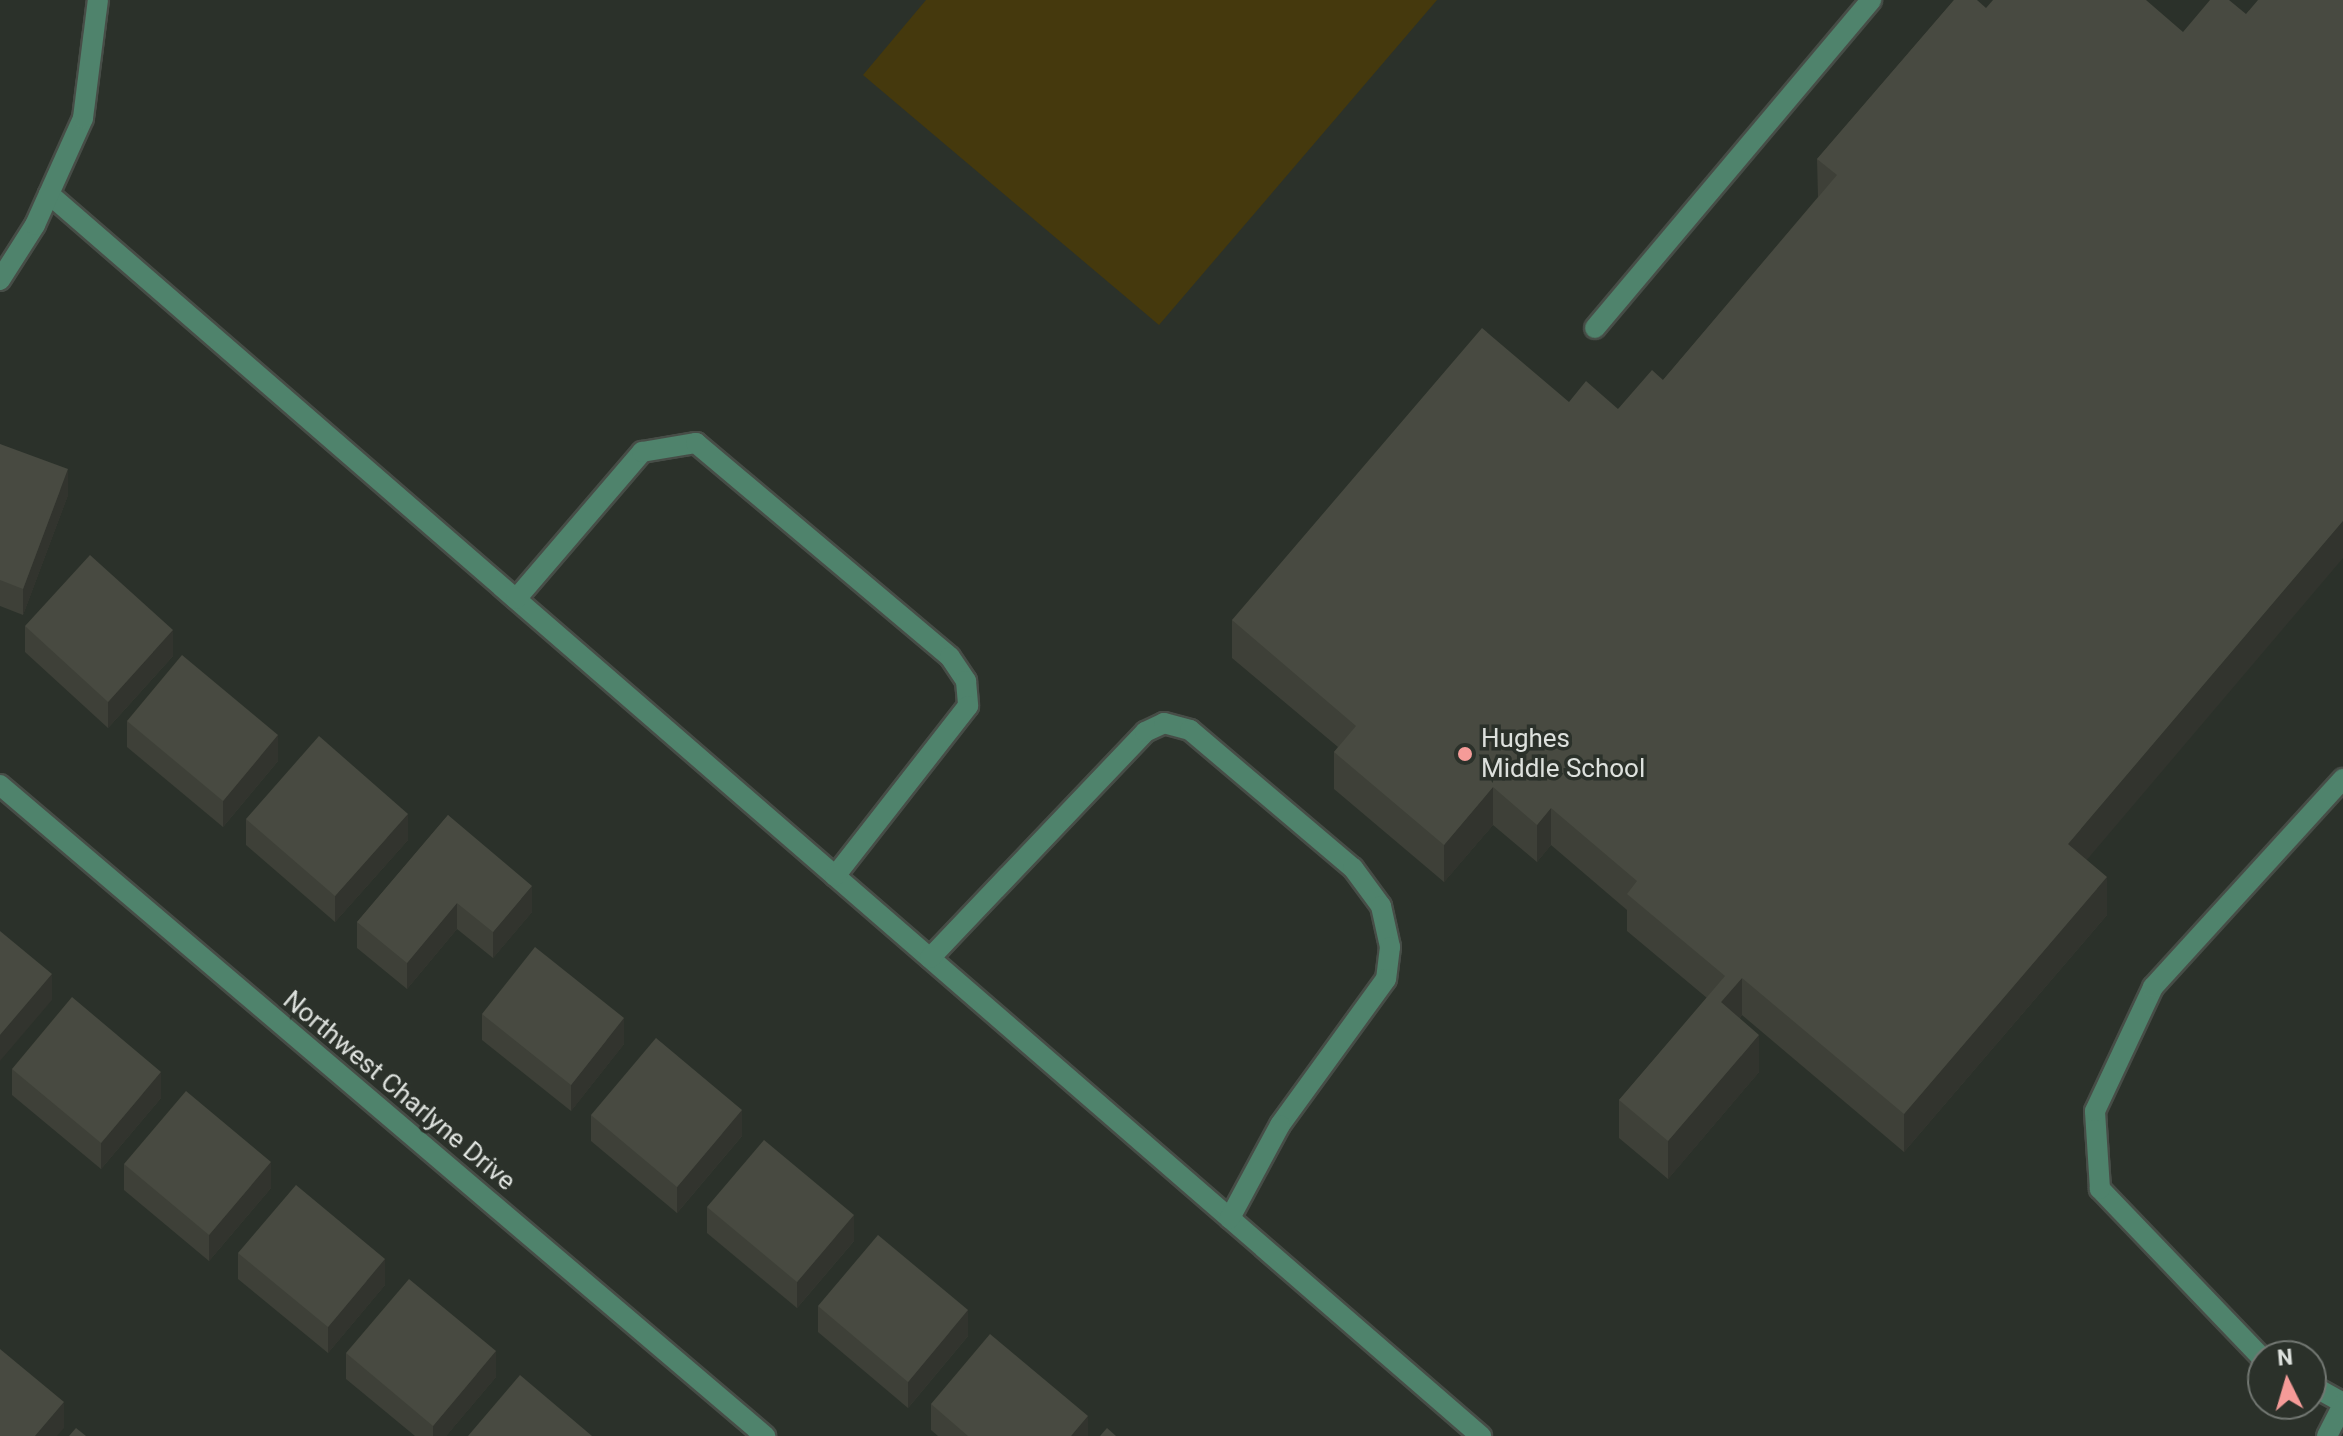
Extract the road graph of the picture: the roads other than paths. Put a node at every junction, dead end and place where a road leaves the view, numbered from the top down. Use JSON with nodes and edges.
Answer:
{"nodes":[{"id":1,"x":98,"y":0,"type":"edge"},
{"id":2,"x":1871,"y":0,"type":"edge"},
{"id":3,"x":49,"y":194,"type":"junction"},
{"id":4,"x":0,"y":280,"type":"edge"},
{"id":5,"x":1595,"y":328,"type":"dead end"},
{"id":6,"x":516,"y":599,"type":"junction"},
{"id":7,"x":2343,"y":779,"type":"edge"},
{"id":8,"x":0,"y":785,"type":"edge"},
{"id":9,"x":835,"y":876,"type":"junction"},
{"id":10,"x":930,"y":958,"type":"junction"},
{"id":11,"x":1230,"y":1218,"type":"junction"},
{"id":12,"x":2247,"y":1342,"type":"edge"},
{"id":13,"x":2343,"y":1404,"type":"edge"},
{"id":14,"x":765,"y":1436,"type":"edge"},
{"id":15,"x":1481,"y":1436,"type":"edge"},
{"id":16,"x":2327,"y":1436,"type":"edge"}],
"edges":[{"from":1,"to":3,"type":"street"},
{"from":2,"to":5,"type":"street"},
{"from":3,"to":4,"type":"street"},
{"from":3,"to":6,"type":"street"},
{"from":6,"to":9,"type":"street"},
{"from":6,"to":9,"type":"street"},
{"from":7,"to":12,"type":"street"},
{"from":8,"to":14,"type":"street","name":"Northwest Charlyne Drive"},
{"from":9,"to":10,"type":"street"},
{"from":10,"to":11,"type":"street"},
{"from":10,"to":11,"type":"street"},
{"from":11,"to":15,"type":"street"},
{"from":13,"to":16,"type":"street"}]}
